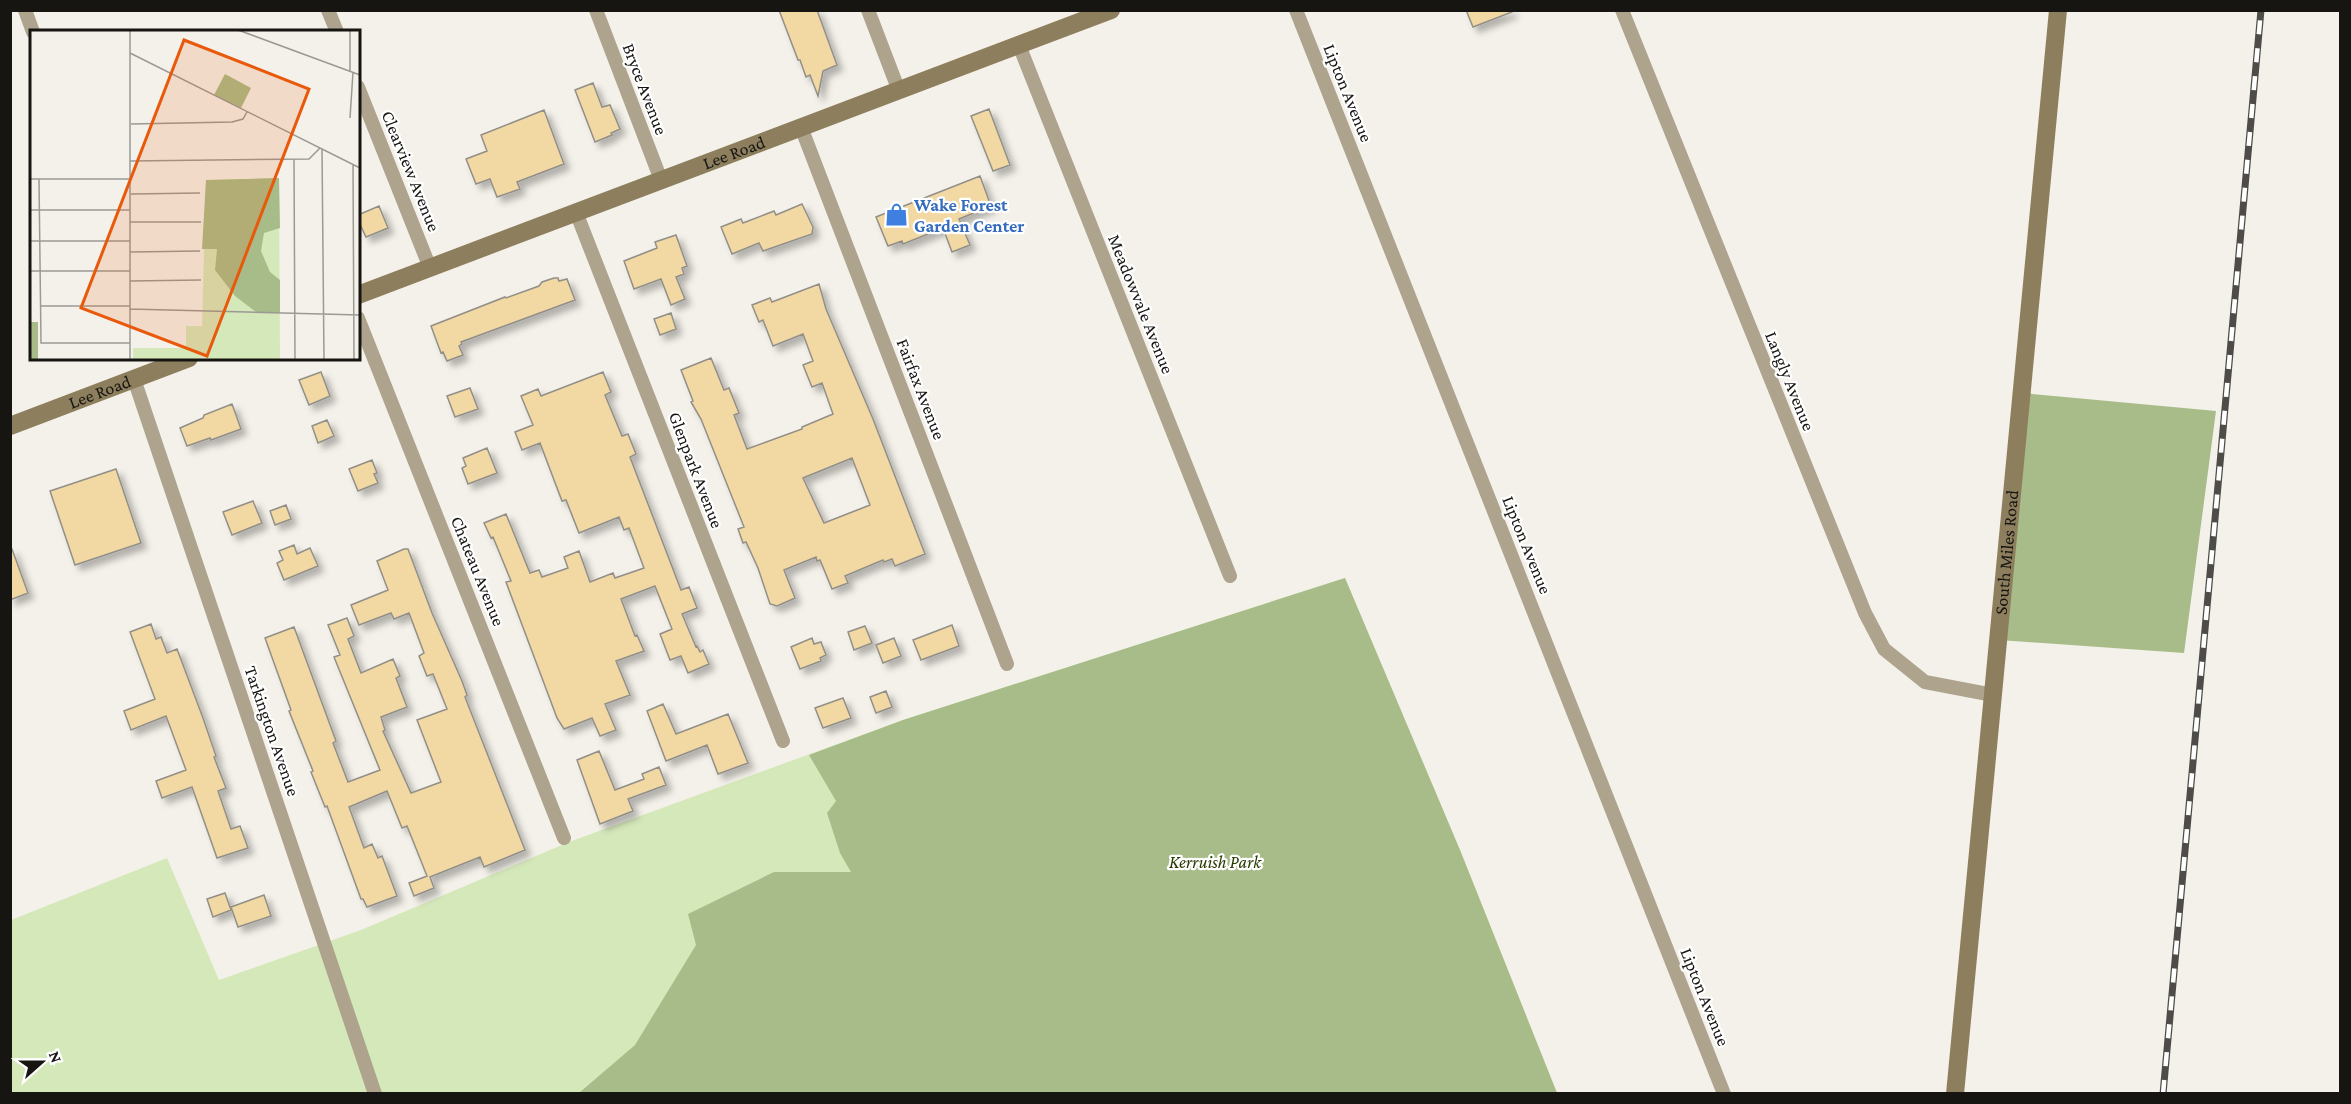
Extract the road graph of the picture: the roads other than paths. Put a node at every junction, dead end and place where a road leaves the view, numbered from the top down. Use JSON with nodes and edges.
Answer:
{"nodes":[{"id":1,"x":25,"y":10,"type":"edge"},
{"id":2,"x":328,"y":10,"type":"edge"},
{"id":3,"x":596,"y":10,"type":"edge"},
{"id":4,"x":868,"y":10,"type":"edge"},
{"id":5,"x":1111,"y":10,"type":"edge"},
{"id":6,"x":1296,"y":10,"type":"edge"},
{"id":7,"x":1622,"y":10,"type":"edge"},
{"id":8,"x":2058,"y":10,"type":"edge"},
{"id":9,"x":32,"y":30,"type":"edge"},
{"id":10,"x":336,"y":30,"type":"edge"},
{"id":11,"x":1019,"y":45,"type":"junction"},
{"id":12,"x":899,"y":91,"type":"junction"},
{"id":13,"x":360,"y":92,"type":"edge"},
{"id":14,"x":801,"y":127,"type":"junction"},
{"id":15,"x":661,"y":180,"type":"junction"},
{"id":16,"x":576,"y":212,"type":"junction"},
{"id":17,"x":430,"y":268,"type":"junction"},
{"id":18,"x":360,"y":294,"type":"edge"},
{"id":19,"x":360,"y":323,"type":"edge"},
{"id":20,"x":180,"y":360,"type":"edge"},
{"id":21,"x":161,"y":364,"type":"edge"},
{"id":22,"x":134,"y":380,"type":"junction"},
{"id":23,"x":10,"y":426,"type":"edge"},
{"id":24,"x":1230,"y":576,"type":"dead end"},
{"id":25,"x":1007,"y":664,"type":"dead end"},
{"id":26,"x":1993,"y":695,"type":"junction"},
{"id":27,"x":783,"y":741,"type":"dead end"},
{"id":28,"x":564,"y":838,"type":"dead end"},
{"id":29,"x":375,"y":1094,"type":"edge"},
{"id":30,"x":1724,"y":1094,"type":"edge"},
{"id":31,"x":1954,"y":1094,"type":"edge"}],
"edges":[{"from":1,"to":9,"type":"street"},
{"from":2,"to":10,"type":"street"},
{"from":3,"to":15,"type":"street","name":"Bryce Avenue"},
{"from":4,"to":12,"type":"street"},
{"from":5,"to":11,"type":"street","name":"Lee Road"},
{"from":6,"to":30,"type":"street","name":"Lipton Avenue"},
{"from":7,"to":26,"type":"street","name":"Langly Avenue"},
{"from":8,"to":26,"type":"street","name":"South Miles Road"},
{"from":11,"to":12,"type":"street","name":"Lee Road"},
{"from":11,"to":24,"type":"street","name":"Meadowvale Avenue"},
{"from":12,"to":14,"type":"street","name":"Lee Road"},
{"from":13,"to":17,"type":"street","name":"Clearview Avenue"},
{"from":14,"to":15,"type":"street","name":"Lee Road"},
{"from":14,"to":25,"type":"street","name":"Fairfax Avenue"},
{"from":15,"to":16,"type":"street","name":"Lee Road"},
{"from":16,"to":17,"type":"street","name":"Lee Road"},
{"from":16,"to":27,"type":"street","name":"Glenpark Avenue"},
{"from":17,"to":18,"type":"street","name":"Lee Road"},
{"from":19,"to":28,"type":"street","name":"Chateau Avenue"},
{"from":20,"to":21,"type":"street","name":"Lee Road"},
{"from":21,"to":22,"type":"street","name":"Lee Road"},
{"from":22,"to":23,"type":"street","name":"Lee Road"},
{"from":22,"to":29,"type":"street","name":"Tarkington Avenue"},
{"from":26,"to":31,"type":"street","name":"South Miles Road"}]}
